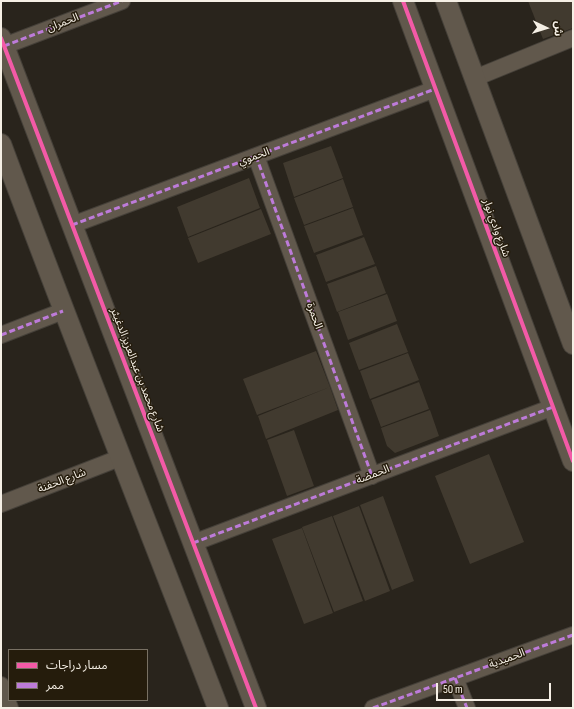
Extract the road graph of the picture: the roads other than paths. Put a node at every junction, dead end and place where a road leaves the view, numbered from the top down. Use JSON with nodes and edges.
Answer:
{"nodes":[{"id":1,"x":122,"y":1,"type":"edge"},
{"id":2,"x":403,"y":1,"type":"edge"},
{"id":3,"x":446,"y":1,"type":"edge"},
{"id":4,"x":573,"y":38,"type":"edge"},
{"id":5,"x":2,"y":42,"type":"edge"},
{"id":6,"x":476,"y":78,"type":"junction"},
{"id":7,"x":435,"y":89,"type":"junction"},
{"id":8,"x":1,"y":144,"type":"edge"},
{"id":9,"x":256,"y":156,"type":"junction"},
{"id":10,"x":72,"y":225,"type":"junction"},
{"id":11,"x":63,"y":311,"type":"junction"},
{"id":12,"x":1,"y":335,"type":"edge"},
{"id":13,"x":573,"y":344,"type":"edge"},
{"id":14,"x":553,"y":407,"type":"junction"},
{"id":15,"x":122,"y":457,"type":"junction"},
{"id":16,"x":573,"y":461,"type":"edge"},
{"id":17,"x":372,"y":476,"type":"junction"},
{"id":18,"x":1,"y":504,"type":"edge"},
{"id":19,"x":194,"y":543,"type":"junction"},
{"id":20,"x":573,"y":635,"type":"edge"},
{"id":21,"x":455,"y":678,"type":"junction"},
{"id":22,"x":1,"y":685,"type":"edge"},
{"id":23,"x":10,"y":708,"type":"edge"},
{"id":24,"x":218,"y":708,"type":"edge"},
{"id":25,"x":256,"y":708,"type":"edge"},
{"id":26,"x":373,"y":708,"type":"edge"},
{"id":27,"x":467,"y":708,"type":"edge"}],
"edges":[{"from":1,"to":5,"type":"street","name":"الحمران"},
{"from":2,"to":7,"type":"street","name":"شارع وادي نوار"},
{"from":3,"to":6,"type":"street"},
{"from":4,"to":6,"type":"street"},
{"from":5,"to":10,"type":"street","name":"شارع محمد بن عبدالعزيز الدغيثر"},
{"from":6,"to":13,"type":"street"},
{"from":7,"to":9,"type":"street","name":"الحموي"},
{"from":7,"to":14,"type":"street","name":"شارع وادي نوار"},
{"from":8,"to":11,"type":"street"},
{"from":9,"to":10,"type":"street","name":"الحموي"},
{"from":9,"to":17,"type":"street","name":"الحمرة"},
{"from":10,"to":19,"type":"street","name":"شارع محمد بن عبدالعزيز الدغيثر"},
{"from":11,"to":12,"type":"street"},
{"from":11,"to":15,"type":"street"},
{"from":14,"to":16,"type":"street","name":"شارع وادي نوار"},
{"from":14,"to":17,"type":"street","name":"الحمضة"},
{"from":15,"to":18,"type":"street","name":"شارع الحفنة"},
{"from":15,"to":24,"type":"street"},
{"from":17,"to":19,"type":"street","name":"الحمضة"},
{"from":19,"to":25,"type":"street","name":"شارع محمد بن عبدالعزيز الدغيثر"},
{"from":20,"to":21,"type":"street","name":"الحميدية"},
{"from":21,"to":26,"type":"street","name":"الحميدية"},
{"from":21,"to":27,"type":"street"},
{"from":22,"to":23,"type":"street"}]}
